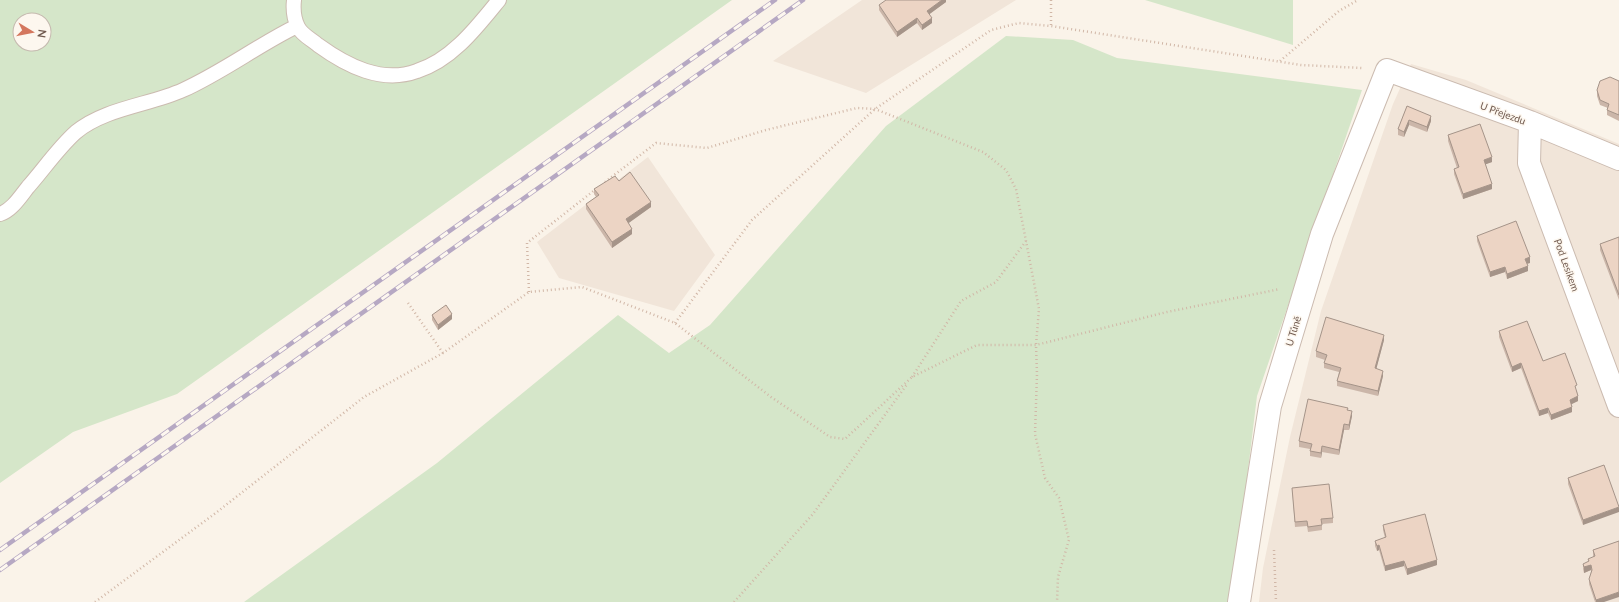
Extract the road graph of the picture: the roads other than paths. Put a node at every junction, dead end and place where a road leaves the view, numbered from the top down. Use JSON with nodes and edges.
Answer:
{"nodes":[{"id":1,"x":294,"y":0,"type":"edge"},
{"id":2,"x":499,"y":0,"type":"edge"},
{"id":3,"x":297,"y":26,"type":"junction"},
{"id":4,"x":1386,"y":70,"type":"joint"},
{"id":5,"x":1530,"y":122,"type":"junction"},
{"id":6,"x":1619,"y":159,"type":"edge"},
{"id":7,"x":0,"y":214,"type":"edge"},
{"id":8,"x":1619,"y":406,"type":"edge"},
{"id":9,"x":1239,"y":602,"type":"edge"}],
"edges":[{"from":1,"to":3,"type":"lane"},
{"from":2,"to":3,"type":"lane"},
{"from":3,"to":7,"type":"lane"},
{"from":4,"to":5,"type":"street","name":"U Přejezdu"},
{"from":4,"to":9,"type":"street","name":"U Tůně"},
{"from":5,"to":6,"type":"street","name":"U Přejezdu"},
{"from":5,"to":8,"type":"street","name":"Pod Lesíkem"}]}
